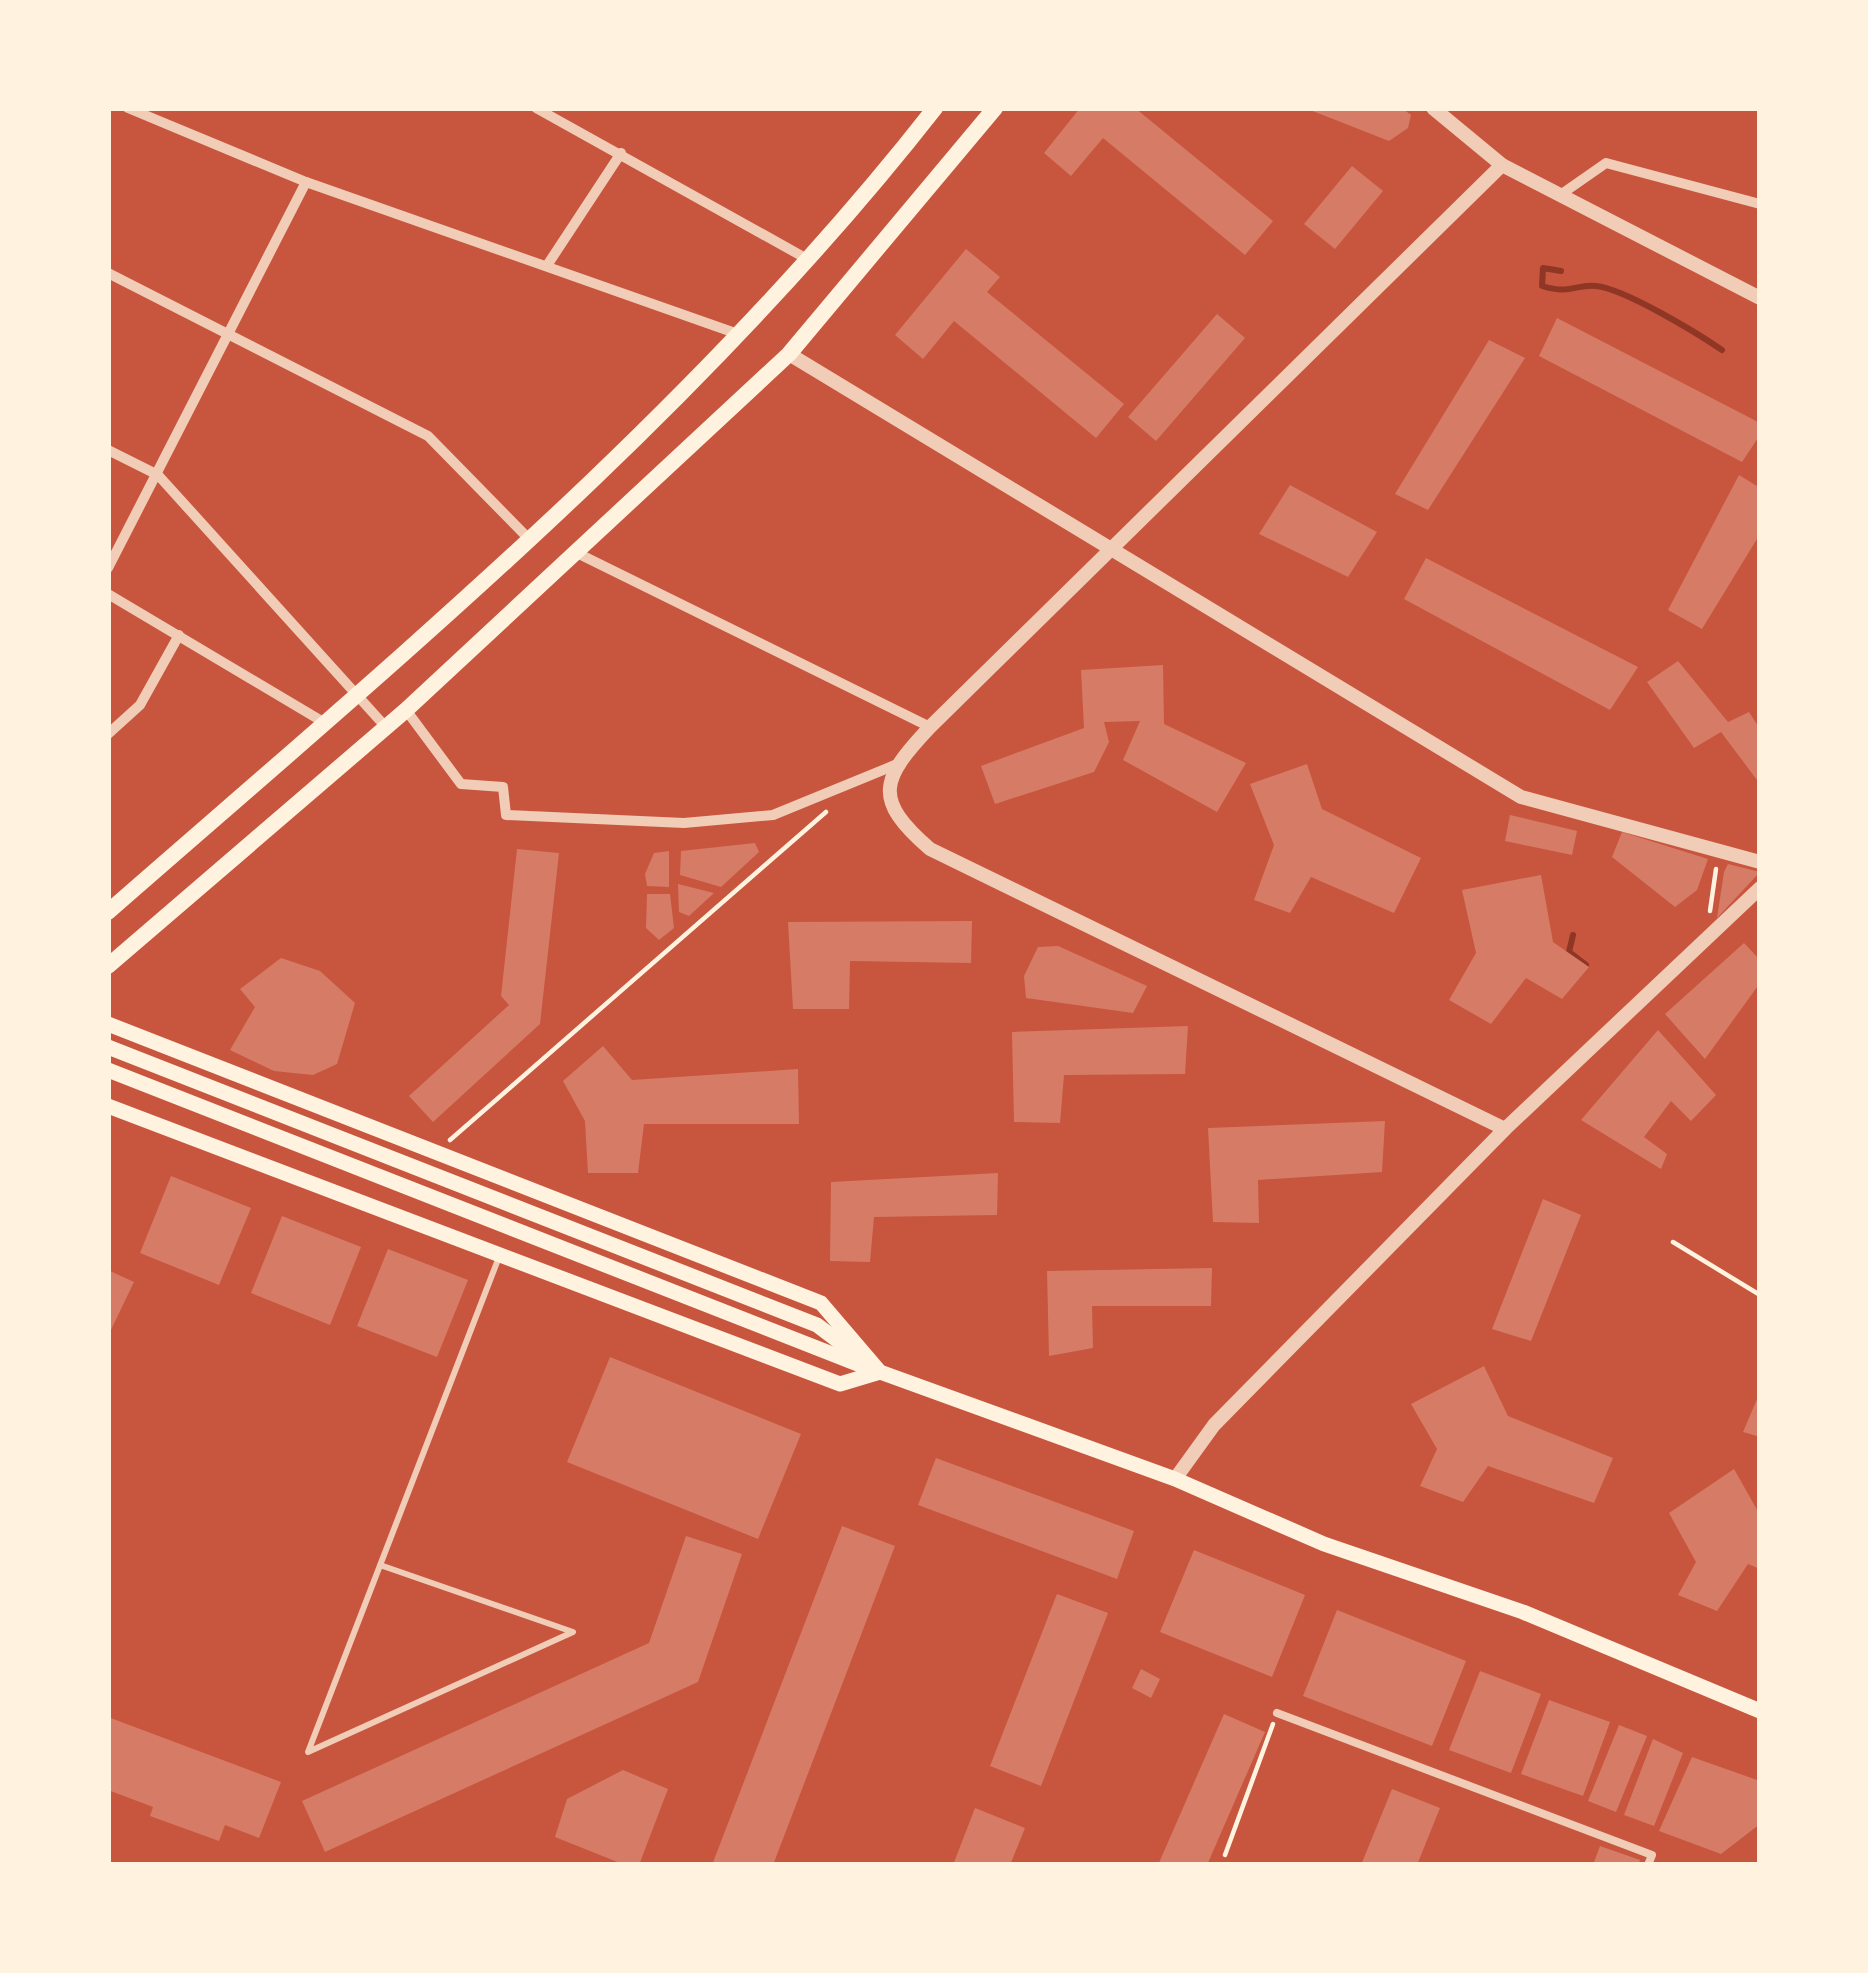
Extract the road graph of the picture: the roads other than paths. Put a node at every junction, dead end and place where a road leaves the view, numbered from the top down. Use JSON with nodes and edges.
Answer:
{"nodes":[{"id":1,"x":128,"y":108,"type":"edge"},
{"id":2,"x":536,"y":108,"type":"edge"},
{"id":3,"x":995,"y":108,"type":"edge"},
{"id":4,"x":1433,"y":108,"type":"edge"},
{"id":5,"x":932,"y":109,"type":"edge"},
{"id":6,"x":622,"y":153,"type":"junction"},
{"id":7,"x":1502,"y":165,"type":"junction"},
{"id":8,"x":306,"y":182,"type":"junction"},
{"id":9,"x":1563,"y":193,"type":"junction"},
{"id":10,"x":1760,"y":204,"type":"edge"},
{"id":11,"x":809,"y":260,"type":"junction"},
{"id":12,"x":548,"y":264,"type":"junction"},
{"id":13,"x":108,"y":273,"type":"edge"},
{"id":14,"x":1760,"y":298,"type":"edge"},
{"id":15,"x":738,"y":334,"type":"junction"},
{"id":16,"x":230,"y":337,"type":"junction"},
{"id":17,"x":789,"y":354,"type":"junction"},
{"id":18,"x":108,"y":450,"type":"edge"},
{"id":19,"x":158,"y":475,"type":"junction"},
{"id":20,"x":528,"y":538,"type":"junction"},
{"id":21,"x":1106,"y":550,"type":"junction"},
{"id":22,"x":574,"y":552,"type":"junction"},
{"id":23,"x":108,"y":568,"type":"edge"},
{"id":24,"x":108,"y":594,"type":"edge"},
{"id":25,"x":178,"y":635,"type":"junction"},
{"id":26,"x":356,"y":694,"type":"junction"},
{"id":27,"x":406,"y":710,"type":"junction"},
{"id":28,"x":325,"y":723,"type":"junction"},
{"id":29,"x":384,"y":725,"type":"junction"},
{"id":30,"x":930,"y":727,"type":"junction"},
{"id":31,"x":108,"y":734,"type":"edge"},
{"id":32,"x":895,"y":765,"type":"junction"},
{"id":33,"x":1760,"y":862,"type":"edge"},
{"id":34,"x":1760,"y":888,"type":"edge"},
{"id":35,"x":108,"y":912,"type":"edge"},
{"id":36,"x":108,"y":966,"type":"edge"},
{"id":37,"x":108,"y":1024,"type":"edge"},
{"id":38,"x":108,"y":1047,"type":"edge"},
{"id":39,"x":108,"y":1070,"type":"edge"},
{"id":40,"x":108,"y":1106,"type":"edge"},
{"id":41,"x":1505,"y":1129,"type":"junction"},
{"id":42,"x":501,"y":1253,"type":"junction"},
{"id":43,"x":880,"y":1372,"type":"junction"},
{"id":44,"x":1175,"y":1479,"type":"junction"},
{"id":45,"x":380,"y":1565,"type":"junction"},
{"id":46,"x":1760,"y":1711,"type":"edge"},
{"id":47,"x":1277,"y":1713,"type":"road end"},
{"id":48,"x":1648,"y":1865,"type":"edge"}],
"edges":[{"from":1,"to":8,"type":"street"},
{"from":2,"to":6,"type":"street"},
{"from":3,"to":17,"type":"main road"},
{"from":4,"to":7,"type":"street"},
{"from":5,"to":11,"type":"main road"},
{"from":6,"to":11,"type":"street"},
{"from":6,"to":12,"type":"street"},
{"from":7,"to":9,"type":"street"},
{"from":7,"to":21,"type":"street"},
{"from":8,"to":12,"type":"street"},
{"from":8,"to":16,"type":"street"},
{"from":9,"to":10,"type":"street"},
{"from":9,"to":14,"type":"street"},
{"from":11,"to":15,"type":"main road"},
{"from":12,"to":15,"type":"street"},
{"from":13,"to":16,"type":"street"},
{"from":15,"to":20,"type":"main road"},
{"from":16,"to":19,"type":"street"},
{"from":16,"to":20,"type":"street"},
{"from":17,"to":21,"type":"street"},
{"from":17,"to":22,"type":"main road"},
{"from":18,"to":19,"type":"street"},
{"from":19,"to":23,"type":"street"},
{"from":19,"to":26,"type":"street"},
{"from":20,"to":26,"type":"main road"},
{"from":21,"to":30,"type":"street"},
{"from":21,"to":33,"type":"street"},
{"from":22,"to":27,"type":"main road"},
{"from":22,"to":30,"type":"street"},
{"from":24,"to":25,"type":"street"},
{"from":25,"to":28,"type":"street"},
{"from":25,"to":31,"type":"street"},
{"from":26,"to":28,"type":"main road"},
{"from":26,"to":29,"type":"street"},
{"from":27,"to":29,"type":"main road"},
{"from":27,"to":32,"type":"street"},
{"from":28,"to":35,"type":"main road"},
{"from":29,"to":36,"type":"main road"},
{"from":30,"to":32,"type":"street"},
{"from":32,"to":41,"type":"street"},
{"from":34,"to":41,"type":"street"},
{"from":37,"to":43,"type":"main road"},
{"from":38,"to":43,"type":"main road"},
{"from":39,"to":43,"type":"main road"},
{"from":40,"to":42,"type":"main road"},
{"from":41,"to":44,"type":"street"},
{"from":42,"to":43,"type":"main road"},
{"from":42,"to":45,"type":"lane"},
{"from":43,"to":44,"type":"main road"},
{"from":44,"to":46,"type":"main road"},
{"from":45,"to":45,"type":"lane"},
{"from":47,"to":48,"type":"street"}]}
